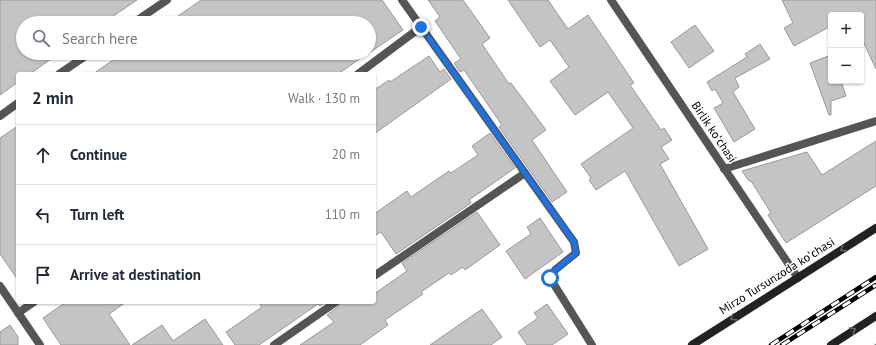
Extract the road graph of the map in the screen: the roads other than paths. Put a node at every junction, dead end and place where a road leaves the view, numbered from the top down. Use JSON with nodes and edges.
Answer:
{"nodes":[{"id":1,"x":167,"y":0,"type":"edge"},
{"id":2,"x":402,"y":0,"type":"edge"},
{"id":3,"x":611,"y":0,"type":"edge"},
{"id":4,"x":143,"y":16,"type":"edge"},
{"id":5,"x":421,"y":27,"type":"junction"},
{"id":6,"x":80,"y":60,"type":"edge"},
{"id":7,"x":62,"y":72,"type":"edge"},
{"id":8,"x":361,"y":72,"type":"edge"},
{"id":9,"x":16,"y":104,"type":"edge"},
{"id":10,"x":0,"y":116,"type":"edge"},
{"id":11,"x":876,"y":121,"type":"edge"},
{"id":12,"x":724,"y":169,"type":"junction"},
{"id":13,"x":525,"y":173,"type":"junction"},
{"id":14,"x":876,"y":228,"type":"edge"},
{"id":15,"x":376,"y":275,"type":"edge"},
{"id":16,"x":798,"y":278,"type":"junction"},
{"id":17,"x":0,"y":286,"type":"edge"},
{"id":18,"x":31,"y":304,"type":"edge"},
{"id":19,"x":333,"y":304,"type":"edge"},
{"id":20,"x":18,"y":313,"type":"junction"},
{"id":21,"x":876,"y":316,"type":"edge"},
{"id":22,"x":836,"y":344,"type":"edge"},
{"id":23,"x":40,"y":345,"type":"edge"},
{"id":24,"x":274,"y":345,"type":"edge"},
{"id":25,"x":592,"y":345,"type":"edge"},
{"id":26,"x":692,"y":345,"type":"edge"}],
"edges":[{"from":1,"to":4,"type":"street"},
{"from":2,"to":5,"type":"street"},
{"from":3,"to":12,"type":"street","name":"Birlik koʻchasi"},
{"from":5,"to":8,"type":"street"},
{"from":5,"to":13,"type":"street"},
{"from":6,"to":7,"type":"street"},
{"from":9,"to":10,"type":"street"},
{"from":11,"to":12,"type":"street"},
{"from":12,"to":16,"type":"street","name":"Birlik koʻchasi"},
{"from":13,"to":15,"type":"street"},
{"from":13,"to":25,"type":"street"},
{"from":14,"to":16,"type":"main road","name":"Mirzo Tursunzoda koʻchasi","one_way":true},
{"from":16,"to":26,"type":"main road","name":"Mirzo Tursunzoda koʻchasi","one_way":true},
{"from":17,"to":20,"type":"street"},
{"from":18,"to":20,"type":"street"},
{"from":19,"to":24,"type":"street"},
{"from":20,"to":23,"type":"street"},
{"from":22,"to":21,"type":"main road","one_way":true}]}
